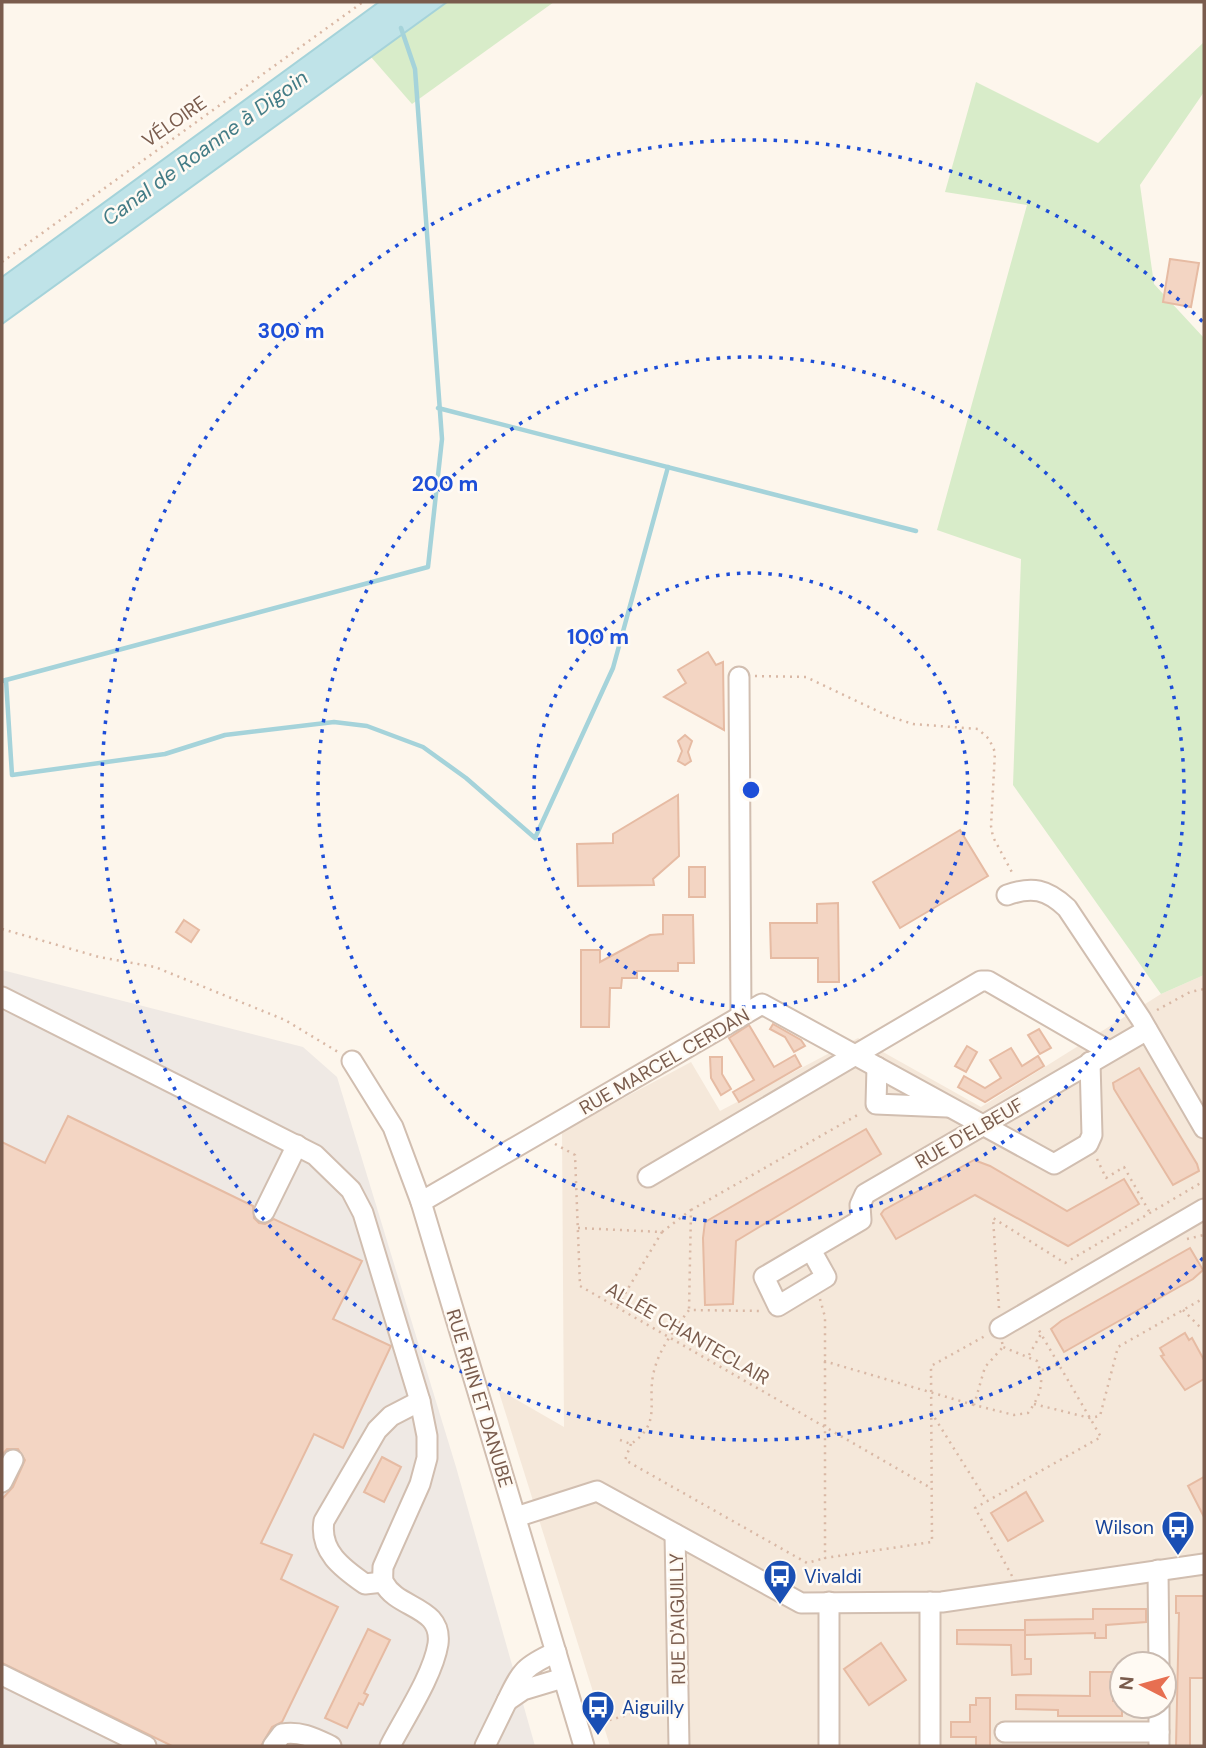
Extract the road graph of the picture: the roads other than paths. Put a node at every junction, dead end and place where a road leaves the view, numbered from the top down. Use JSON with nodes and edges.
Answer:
{"nodes":[{"id":1,"x":739,"y":677,"type":"road end"},
{"id":2,"x":1016,"y":892,"type":"road end"},
{"id":3,"x":2,"y":997,"type":"edge"},
{"id":4,"x":741,"y":1016,"type":"junction"},
{"id":5,"x":1144,"y":1024,"type":"junction"},
{"id":6,"x":1109,"y":1051,"type":"junction"},
{"id":7,"x":855,"y":1055,"type":"junction"},
{"id":8,"x":352,"y":1061,"type":"road end"},
{"id":9,"x":1090,"y":1062,"type":"junction"},
{"id":10,"x":877,"y":1067,"type":"junction"},
{"id":11,"x":951,"y":1108,"type":"junction"},
{"id":12,"x":983,"y":1125,"type":"junction"},
{"id":13,"x":1204,"y":1128,"type":"edge"},
{"id":14,"x":297,"y":1144,"type":"junction"},
{"id":15,"x":648,"y":1177,"type":"dead end"},
{"id":16,"x":421,"y":1202,"type":"junction"},
{"id":17,"x":1204,"y":1209,"type":"edge"},
{"id":18,"x":264,"y":1212,"type":"dead end"},
{"id":19,"x":811,"y":1250,"type":"junction"},
{"id":20,"x":1001,"y":1338,"type":"road end"},
{"id":21,"x":420,"y":1401,"type":"junction"},
{"id":22,"x":13,"y":1460,"type":"dead end"},
{"id":23,"x":2,"y":1482,"type":"edge"},
{"id":24,"x":516,"y":1517,"type":"junction"},
{"id":25,"x":675,"y":1535,"type":"junction"},
{"id":26,"x":1204,"y":1564,"type":"edge"},
{"id":27,"x":1158,"y":1570,"type":"junction"},
{"id":28,"x":383,"y":1582,"type":"junction"},
{"id":29,"x":829,"y":1602,"type":"junction"},
{"id":30,"x":930,"y":1602,"type":"junction"},
{"id":31,"x":1158,"y":1650,"type":"edge"},
{"id":32,"x":556,"y":1652,"type":"junction"},
{"id":33,"x":2,"y":1675,"type":"edge"},
{"id":34,"x":563,"y":1678,"type":"junction"},
{"id":35,"x":506,"y":1701,"type":"junction"},
{"id":36,"x":1159,"y":1720,"type":"edge"},
{"id":37,"x":1005,"y":1732,"type":"dead end"},
{"id":38,"x":581,"y":1739,"type":"edge"},
{"id":39,"x":1159,"y":1739,"type":"edge"},
{"id":40,"x":146,"y":1746,"type":"edge"},
{"id":41,"x":273,"y":1746,"type":"edge"},
{"id":42,"x":331,"y":1746,"type":"edge"},
{"id":43,"x":390,"y":1746,"type":"edge"},
{"id":44,"x":485,"y":1746,"type":"edge"},
{"id":45,"x":679,"y":1746,"type":"edge"},
{"id":46,"x":829,"y":1746,"type":"edge"},
{"id":47,"x":930,"y":1746,"type":"edge"}],
"edges":[{"from":1,"to":4,"type":"street"},
{"from":2,"to":5,"type":"street"},
{"from":3,"to":14,"type":"street"},
{"from":4,"to":7,"type":"street","name":"RUE MARCEL CERDAN"},
{"from":4,"to":16,"type":"street","name":"RUE MARCEL CERDAN"},
{"from":5,"to":6,"type":"street","name":"RUE D'ELBEUF"},
{"from":5,"to":13,"type":"street"},
{"from":6,"to":7,"type":"street"},
{"from":6,"to":9,"type":"street","name":"RUE D'ELBEUF"},
{"from":7,"to":10,"type":"street","name":"RUE MARCEL CERDAN"},
{"from":7,"to":15,"type":"street"},
{"from":8,"to":16,"type":"street","name":"RUE RHIN ET DANUBE"},
{"from":9,"to":12,"type":"street","name":"RUE D'ELBEUF"},
{"from":9,"to":12,"type":"street","name":"RUE MARCEL CERDAN"},
{"from":10,"to":11,"type":"street","name":"RUE MARCEL CERDAN"},
{"from":10,"to":11,"type":"street"},
{"from":11,"to":12,"type":"street","name":"RUE MARCEL CERDAN"},
{"from":12,"to":19,"type":"street","name":"RUE D'ELBEUF"},
{"from":14,"to":18,"type":"street"},
{"from":14,"to":21,"type":"street"},
{"from":16,"to":24,"type":"street","name":"RUE RHIN ET DANUBE"},
{"from":17,"to":20,"type":"street"},
{"from":19,"to":19,"type":"street"},
{"from":21,"to":28,"type":"street"},
{"from":21,"to":28,"type":"street"},
{"from":22,"to":23,"type":"street"},
{"from":24,"to":25,"type":"street"},
{"from":24,"to":32,"type":"street","name":"RUE RHIN ET DANUBE"},
{"from":25,"to":29,"type":"street"},
{"from":25,"to":45,"type":"street","name":"RUE D'AIGUILLY"},
{"from":26,"to":27,"type":"street"},
{"from":27,"to":30,"type":"street"},
{"from":27,"to":31,"type":"street"},
{"from":28,"to":43,"type":"street"},
{"from":29,"to":30,"type":"street"},
{"from":29,"to":46,"type":"street"},
{"from":30,"to":47,"type":"street"},
{"from":32,"to":34,"type":"street","name":"RUE RHIN ET DANUBE"},
{"from":32,"to":35,"type":"street"},
{"from":33,"to":40,"type":"street"},
{"from":34,"to":35,"type":"street"},
{"from":34,"to":38,"type":"street","name":"RUE RHIN ET DANUBE"},
{"from":35,"to":44,"type":"street"},
{"from":36,"to":39,"type":"street"},
{"from":37,"to":39,"type":"street"},
{"from":41,"to":42,"type":"street"}]}
